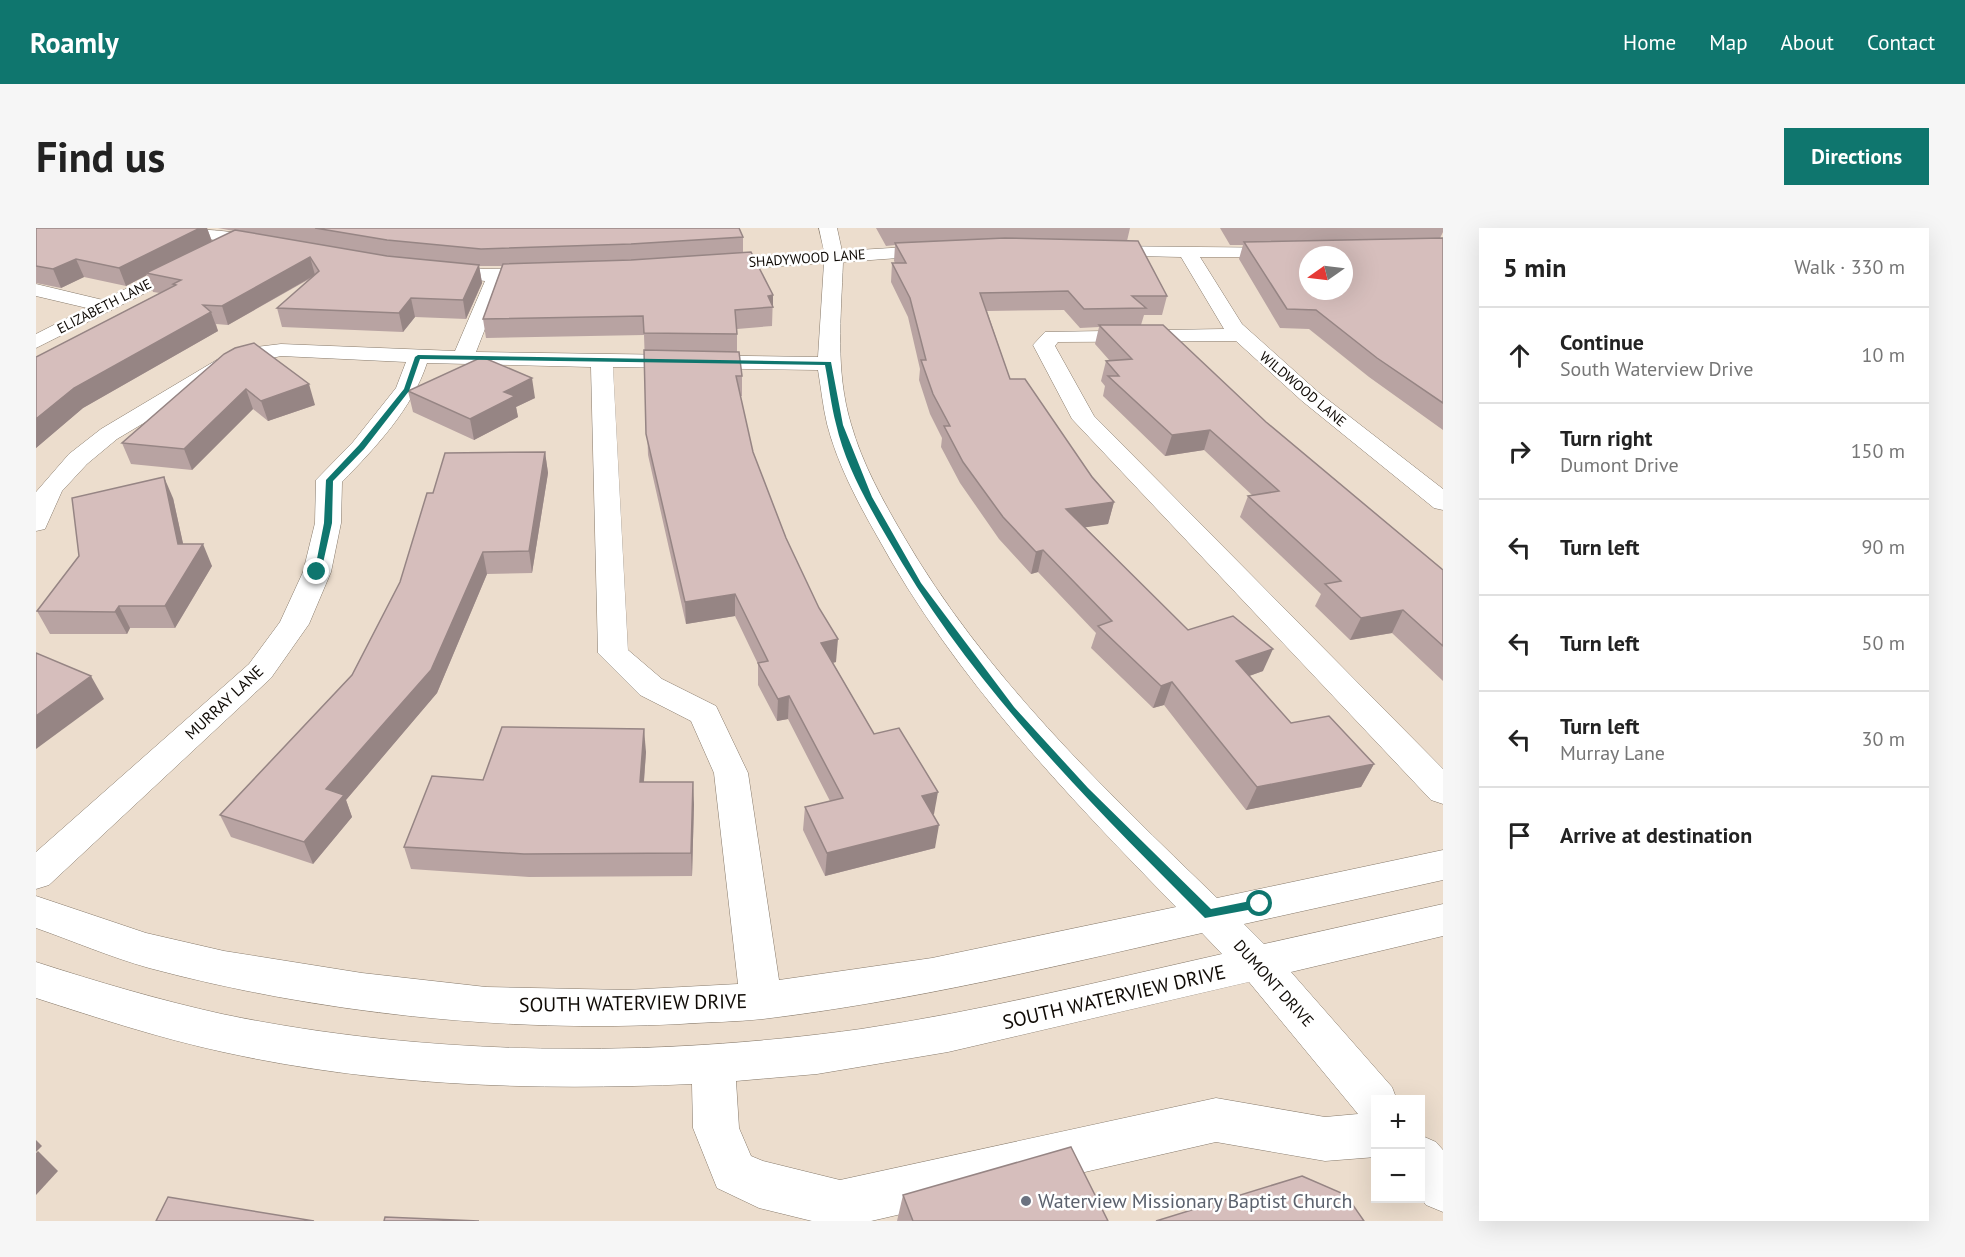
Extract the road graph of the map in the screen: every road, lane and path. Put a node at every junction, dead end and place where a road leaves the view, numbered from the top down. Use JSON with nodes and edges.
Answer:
{"nodes":[{"id":1,"x":176,"y":228,"type":"edge"},
{"id":2,"x":828,"y":228,"type":"edge"},
{"id":3,"x":237,"y":239,"type":"junction"},
{"id":4,"x":281,"y":247,"type":"edge"},
{"id":5,"x":957,"y":250,"type":"edge"},
{"id":6,"x":1083,"y":251,"type":"edge"},
{"id":7,"x":1299,"y":252,"type":"edge"},
{"id":8,"x":1188,"y":254,"type":"junction"},
{"id":9,"x":834,"y":256,"type":"junction"},
{"id":10,"x":690,"y":266,"type":"edge"},
{"id":11,"x":414,"y":268,"type":"edge"},
{"id":12,"x":566,"y":273,"type":"edge"},
{"id":13,"x":497,"y":275,"type":"junction"},
{"id":14,"x":36,"y":290,"type":"edge"},
{"id":15,"x":105,"y":306,"type":"junction"},
{"id":16,"x":1242,"y":335,"type":"junction"},
{"id":17,"x":36,"y":342,"type":"edge"},
{"id":18,"x":418,"y":357,"type":"junction"},
{"id":19,"x":463,"y":358,"type":"junction"},
{"id":20,"x":602,"y":362,"type":"junction"},
{"id":21,"x":828,"y":364,"type":"junction"},
{"id":22,"x":1443,"y":502,"type":"edge"},
{"id":23,"x":36,"y":524,"type":"edge"},
{"id":24,"x":1443,"y":790,"type":"edge"},
{"id":25,"x":1443,"y":865,"type":"edge"},
{"id":26,"x":36,"y":874,"type":"edge"},
{"id":27,"x":36,"y":912,"type":"edge"},
{"id":28,"x":1209,"y":915,"type":"junction"},
{"id":29,"x":1443,"y":920,"type":"edge"},
{"id":30,"x":1258,"y":964,"type":"junction"},
{"id":31,"x":36,"y":980,"type":"edge"},
{"id":32,"x":761,"y":1001,"type":"junction"},
{"id":33,"x":713,"y":1063,"type":"junction"},
{"id":34,"x":1371,"y":1096,"type":"edge"},
{"id":35,"x":1371,"y":1135,"type":"edge"},
{"id":36,"x":1425,"y":1165,"type":"edge"},
{"id":37,"x":1443,"y":1188,"type":"edge"},
{"id":38,"x":841,"y":1213,"type":"edge"}],
"edges":[{"from":1,"to":3,"type":"street"},
{"from":2,"to":9,"type":"street","name":"DUMONT DRIVE"},
{"from":3,"to":4,"type":"street"},
{"from":3,"to":15,"type":"street","name":"ELIZABETH LANE"},
{"from":5,"to":9,"type":"street","name":"SHADYWOOD LANE"},
{"from":6,"to":8,"type":"street"},
{"from":7,"to":8,"type":"street"},
{"from":8,"to":16,"type":"street","name":"WILDWOOD LANE"},
{"from":9,"to":10,"type":"street","name":"SHADYWOOD LANE"},
{"from":9,"to":21,"type":"street","name":"DUMONT DRIVE"},
{"from":11,"to":13,"type":"street"},
{"from":12,"to":13,"type":"street"},
{"from":13,"to":19,"type":"street"},
{"from":14,"to":15,"type":"street"},
{"from":15,"to":17,"type":"street","name":"ELIZABETH LANE"},
{"from":16,"to":22,"type":"street","name":"WILDWOOD LANE"},
{"from":16,"to":24,"type":"street"},
{"from":18,"to":19,"type":"street"},
{"from":18,"to":23,"type":"street"},
{"from":18,"to":26,"type":"street","name":"MURRAY LANE"},
{"from":19,"to":20,"type":"street"},
{"from":20,"to":21,"type":"street"},
{"from":20,"to":32,"type":"street"},
{"from":21,"to":28,"type":"street","name":"DUMONT DRIVE"},
{"from":25,"to":28,"type":"street","name":"SOUTH WATERVIEW DRIVE"},
{"from":27,"to":32,"type":"street","name":"SOUTH WATERVIEW DRIVE"},
{"from":28,"to":30,"type":"street","name":"DUMONT DRIVE"},
{"from":28,"to":32,"type":"street","name":"SOUTH WATERVIEW DRIVE"},
{"from":29,"to":30,"type":"street","name":"SOUTH WATERVIEW DRIVE"},
{"from":30,"to":33,"type":"street","name":"SOUTH WATERVIEW DRIVE"},
{"from":30,"to":34,"type":"street","name":"DUMONT DRIVE"},
{"from":31,"to":33,"type":"street","name":"SOUTH WATERVIEW DRIVE"},
{"from":33,"to":38,"type":"street"},
{"from":35,"to":38,"type":"street"},
{"from":36,"to":37,"type":"street"}]}
